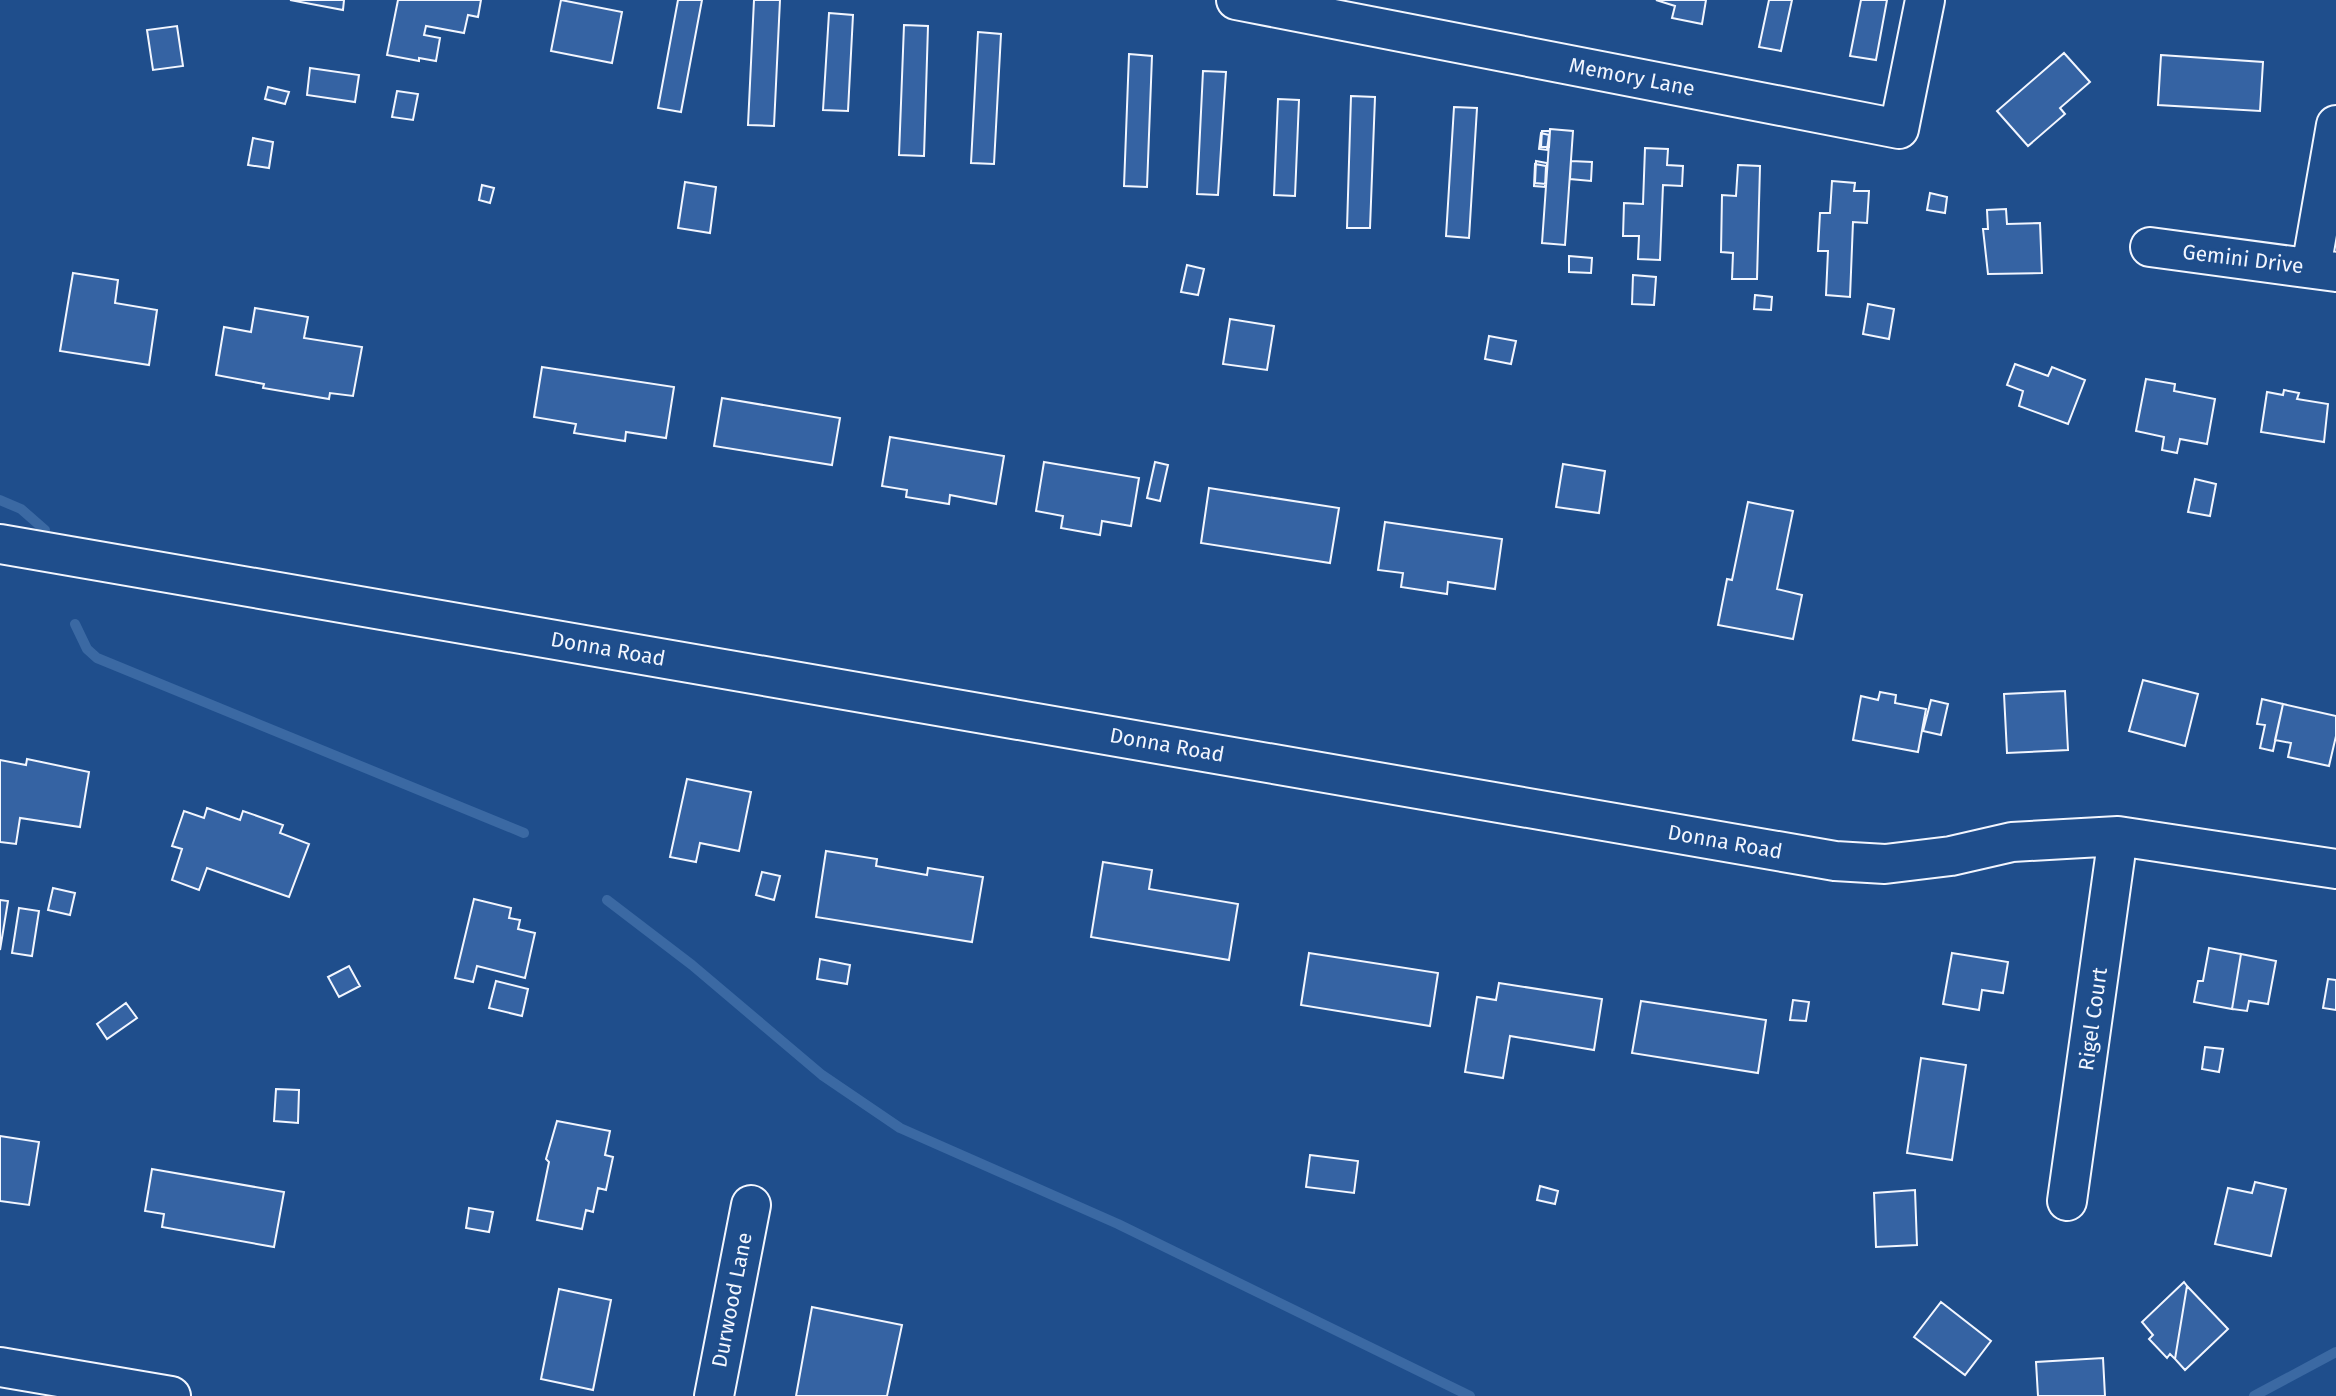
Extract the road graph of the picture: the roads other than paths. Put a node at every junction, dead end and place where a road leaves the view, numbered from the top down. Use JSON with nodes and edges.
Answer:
{"nodes":[{"id":1,"x":1236,"y":0,"type":"edge"},
{"id":2,"x":1925,"y":0,"type":"edge"},
{"id":3,"x":2336,"y":125,"type":"edge"},
{"id":4,"x":2150,"y":247,"type":"dead end"},
{"id":5,"x":2323,"y":270,"type":"edge"},
{"id":6,"x":0,"y":544,"type":"edge"},
{"id":7,"x":2118,"y":836,"type":"junction"},
{"id":8,"x":2336,"y":869,"type":"edge"},
{"id":9,"x":2067,"y":1201,"type":"dead end"},
{"id":10,"x":751,"y":1205,"type":"dead end"},
{"id":11,"x":0,"y":1367,"type":"edge"},
{"id":12,"x":171,"y":1396,"type":"edge"},
{"id":13,"x":714,"y":1396,"type":"edge"}],
"edges":[{"from":1,"to":2,"type":"street","name":"Memory Lane"},
{"from":3,"to":5,"type":"street"},
{"from":4,"to":5,"type":"street","name":"Gemini Drive"},
{"from":6,"to":7,"type":"street","name":"Donna Road"},
{"from":7,"to":8,"type":"street","name":"Donna Road"},
{"from":7,"to":9,"type":"street","name":"Rigel Court"},
{"from":10,"to":13,"type":"street","name":"Durwood Lane"},
{"from":11,"to":12,"type":"street"}]}
